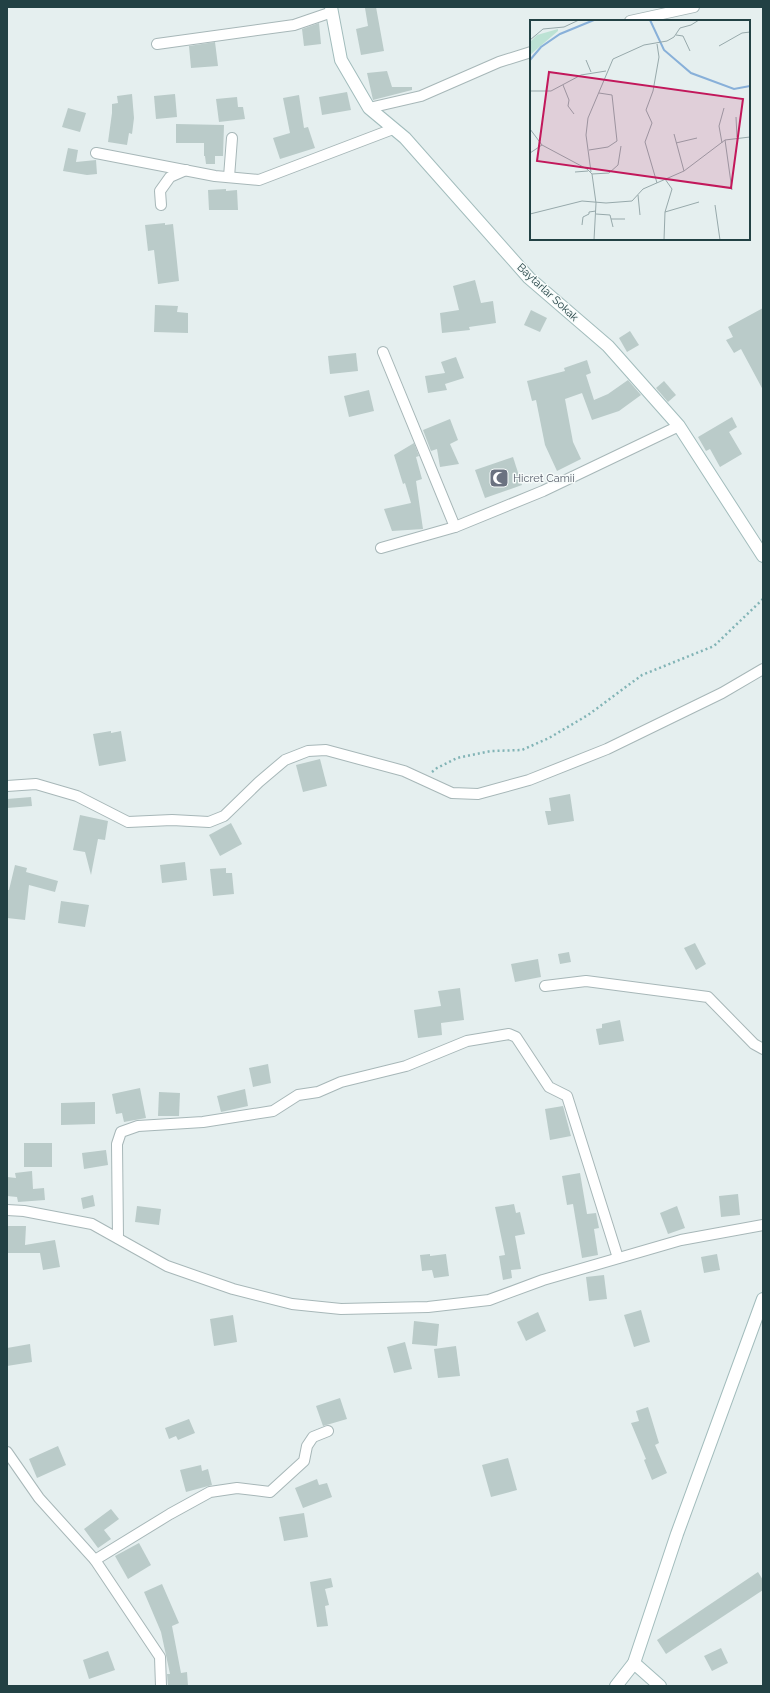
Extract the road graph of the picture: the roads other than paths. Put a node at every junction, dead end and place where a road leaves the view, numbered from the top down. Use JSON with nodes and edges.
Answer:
{"nodes":[{"id":1,"x":694,"y":7,"type":"edge"},
{"id":2,"x":332,"y":9,"type":"edge"},
{"id":3,"x":635,"y":20,"type":"edge"},
{"id":4,"x":157,"y":44,"type":"dead end"},
{"id":5,"x":530,"y":52,"type":"edge"},
{"id":6,"x":369,"y":108,"type":"junction"},
{"id":7,"x":393,"y":128,"type":"junction"},
{"id":8,"x":232,"y":138,"type":"dead end"},
{"id":9,"x":96,"y":154,"type":"dead end"},
{"id":10,"x":186,"y":170,"type":"junction"},
{"id":11,"x":230,"y":177,"type":"junction"},
{"id":12,"x":161,"y":205,"type":"dead end"},
{"id":13,"x":383,"y":352,"type":"dead end"},
{"id":14,"x":679,"y":426,"type":"junction"},
{"id":15,"x":455,"y":527,"type":"junction"},
{"id":16,"x":381,"y":548,"type":"dead end"},
{"id":17,"x":763,"y":556,"type":"edge"},
{"id":18,"x":763,"y":669,"type":"edge"},
{"id":19,"x":7,"y":786,"type":"edge"},
{"id":20,"x":545,"y":986,"type":"dead end"},
{"id":21,"x":763,"y":1049,"type":"edge"},
{"id":22,"x":7,"y":1210,"type":"edge"},
{"id":23,"x":763,"y":1225,"type":"edge"},
{"id":24,"x":118,"y":1238,"type":"junction"},
{"id":25,"x":618,"y":1258,"type":"junction"},
{"id":26,"x":763,"y":1299,"type":"edge"},
{"id":27,"x":328,"y":1431,"type":"dead end"},
{"id":28,"x":7,"y":1452,"type":"edge"},
{"id":29,"x":95,"y":1560,"type":"junction"},
{"id":30,"x":634,"y":1663,"type":"junction"},
{"id":31,"x":161,"y":1686,"type":"edge"},
{"id":32,"x":616,"y":1686,"type":"edge"},
{"id":33,"x":660,"y":1686,"type":"edge"}],
"edges":[{"from":1,"to":3,"type":"street"},
{"from":2,"to":4,"type":"street"},
{"from":2,"to":6,"type":"street","name":"Baytarlar Sokak"},
{"from":5,"to":6,"type":"street"},
{"from":6,"to":7,"type":"street","name":"Baytarlar Sokak"},
{"from":7,"to":11,"type":"street"},
{"from":7,"to":14,"type":"street","name":"Baytarlar Sokak"},
{"from":8,"to":11,"type":"street"},
{"from":9,"to":10,"type":"street"},
{"from":10,"to":11,"type":"street"},
{"from":10,"to":12,"type":"street"},
{"from":13,"to":15,"type":"street"},
{"from":14,"to":15,"type":"street"},
{"from":14,"to":17,"type":"street","name":"Baytarlar Sokak"},
{"from":15,"to":16,"type":"street"},
{"from":18,"to":19,"type":"street"},
{"from":20,"to":21,"type":"street"},
{"from":22,"to":24,"type":"street"},
{"from":23,"to":25,"type":"street"},
{"from":24,"to":25,"type":"street"},
{"from":24,"to":25,"type":"street"},
{"from":26,"to":30,"type":"street"},
{"from":27,"to":29,"type":"street"},
{"from":28,"to":29,"type":"street"},
{"from":29,"to":31,"type":"street"},
{"from":30,"to":32,"type":"street"},
{"from":30,"to":33,"type":"street"}]}
